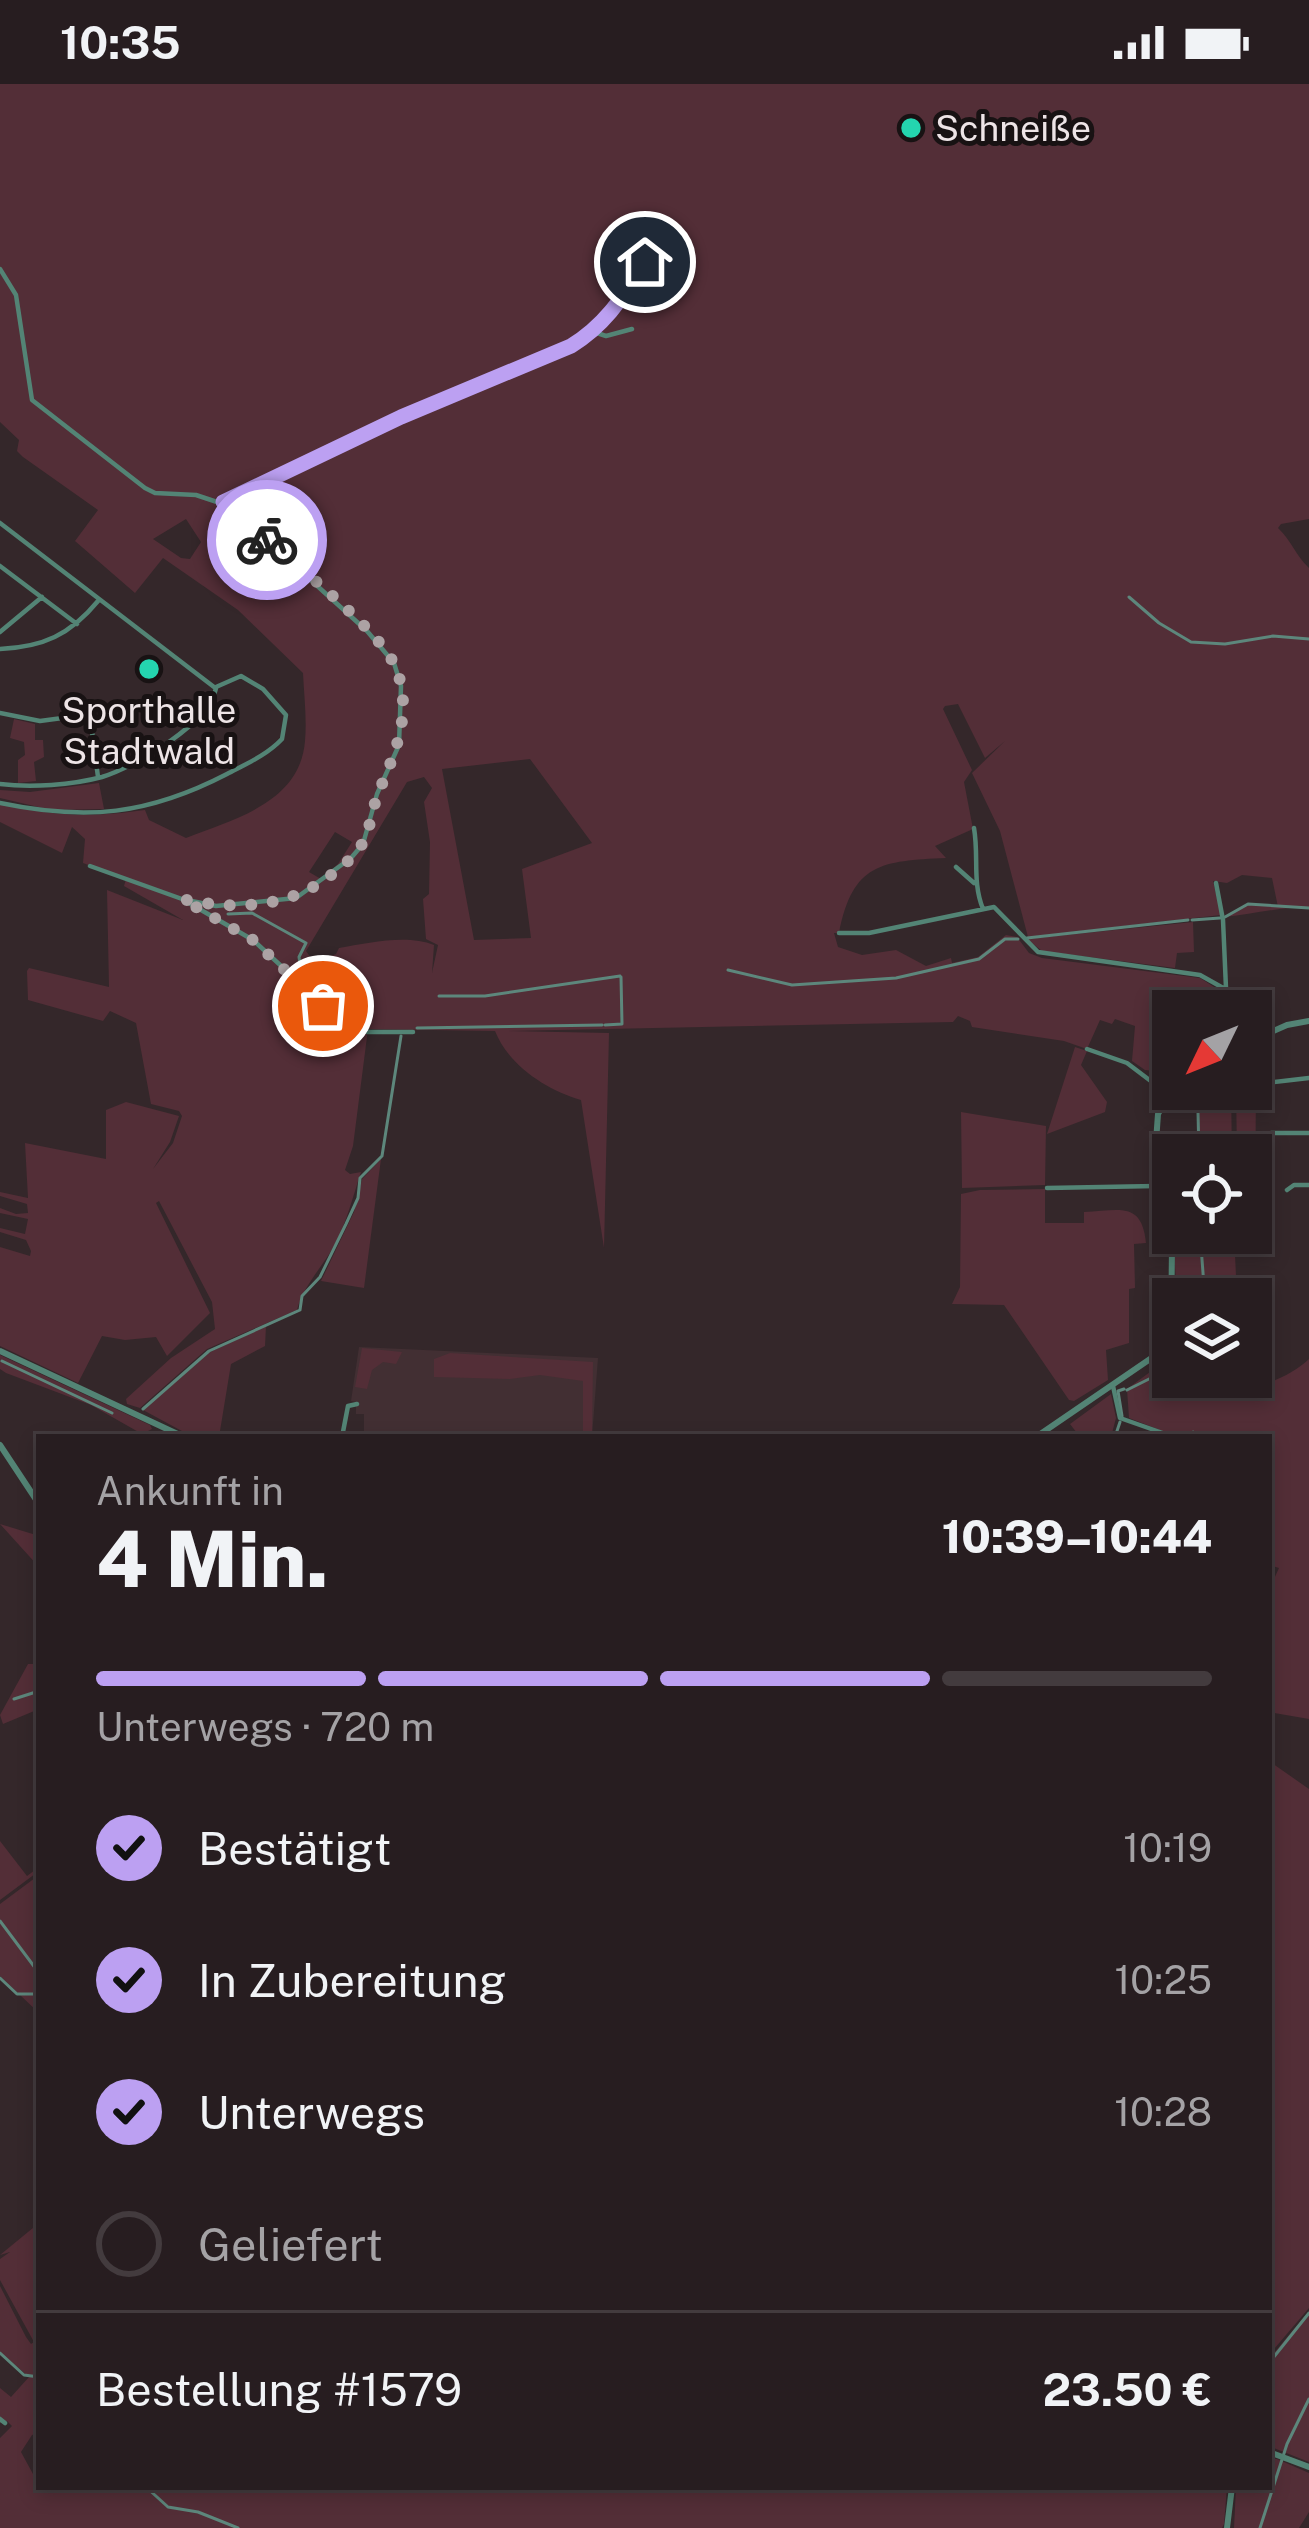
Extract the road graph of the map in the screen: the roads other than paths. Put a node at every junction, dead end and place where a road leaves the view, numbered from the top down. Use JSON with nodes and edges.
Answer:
{"nodes":[{"id":1,"x":645,"y":262,"type":"dead end"},
{"id":2,"x":0,"y":269,"type":"edge"},
{"id":3,"x":632,"y":328,"type":"dead end"},
{"id":4,"x":595,"y":332,"type":"junction"},
{"id":5,"x":223,"y":502,"type":"junction"},
{"id":6,"x":0,"y":523,"type":"edge"},
{"id":7,"x":3,"y":568,"type":"edge"},
{"id":8,"x":0,"y":576,"type":"edge"},
{"id":9,"x":42,"y":597,"type":"junction"},
{"id":10,"x":99,"y":600,"type":"junction"},
{"id":11,"x":77,"y":624,"type":"junction"},
{"id":12,"x":0,"y":632,"type":"edge"},
{"id":13,"x":0,"y":649,"type":"edge"},
{"id":14,"x":216,"y":687,"type":"junction"},
{"id":15,"x":0,"y":713,"type":"edge"},
{"id":16,"x":98,"y":777,"type":"junction"},
{"id":17,"x":0,"y":784,"type":"edge"},
{"id":18,"x":0,"y":802,"type":"edge"},
{"id":19,"x":974,"y":828,"type":"dead end"},
{"id":20,"x":91,"y":866,"type":"dead end"},
{"id":21,"x":956,"y":867,"type":"dead end"},
{"id":22,"x":1216,"y":883,"type":"dead end"},
{"id":23,"x":974,"y":884,"type":"junction"},
{"id":24,"x":182,"y":899,"type":"junction"},
{"id":25,"x":983,"y":909,"type":"junction"},
{"id":26,"x":839,"y":933,"type":"dead end"},
{"id":27,"x":1225,"y":989,"type":"joint"},
{"id":28,"x":1309,"y":1021,"type":"edge"},
{"id":29,"x":413,"y":1032,"type":"dead end"},
{"id":30,"x":1272,"y":1032,"type":"edge"},
{"id":31,"x":1087,"y":1049,"type":"dead end"},
{"id":32,"x":1309,"y":1078,"type":"edge"},
{"id":33,"x":1152,"y":1082,"type":"edge"},
{"id":34,"x":1272,"y":1082,"type":"edge"},
{"id":35,"x":1309,"y":1132,"type":"edge"},
{"id":36,"x":1271,"y":1133,"type":"dead end"},
{"id":37,"x":1309,"y":1185,"type":"edge"},
{"id":38,"x":1152,"y":1186,"type":"edge"},
{"id":39,"x":1048,"y":1188,"type":"dead end"},
{"id":40,"x":1287,"y":1190,"type":"dead end"},
{"id":41,"x":1172,"y":1254,"type":"edge"},
{"id":42,"x":0,"y":1351,"type":"edge"},
{"id":43,"x":1113,"y":1386,"type":"junction"},
{"id":44,"x":357,"y":1404,"type":"dead end"},
{"id":45,"x":178,"y":1434,"type":"edge"},
{"id":46,"x":343,"y":1434,"type":"edge"},
{"id":47,"x":1041,"y":1434,"type":"edge"},
{"id":48,"x":1165,"y":1434,"type":"edge"},
{"id":49,"x":2,"y":1451,"type":"edge"},
{"id":50,"x":36,"y":1500,"type":"edge"},
{"id":51,"x":1272,"y":2453,"type":"edge"},
{"id":52,"x":1309,"y":2467,"type":"edge"},
{"id":53,"x":1232,"y":2490,"type":"edge"},
{"id":54,"x":1227,"y":2528,"type":"edge"}],
"edges":[{"from":1,"to":4,"type":"street"},
{"from":2,"to":5,"type":"street"},
{"from":3,"to":4,"type":"street"},
{"from":4,"to":5,"type":"street"},
{"from":5,"to":24,"type":"street"},
{"from":6,"to":10,"type":"street"},
{"from":7,"to":8,"type":"street"},
{"from":7,"to":9,"type":"street"},
{"from":9,"to":11,"type":"street"},
{"from":9,"to":12,"type":"street"},
{"from":10,"to":11,"type":"street"},
{"from":10,"to":14,"type":"street"},
{"from":11,"to":13,"type":"street"},
{"from":14,"to":16,"type":"street"},
{"from":14,"to":18,"type":"street"},
{"from":15,"to":16,"type":"street"},
{"from":16,"to":17,"type":"street"},
{"from":19,"to":23,"type":"street"},
{"from":20,"to":24,"type":"street"},
{"from":21,"to":23,"type":"street"},
{"from":22,"to":27,"type":"street"},
{"from":23,"to":25,"type":"street"},
{"from":24,"to":29,"type":"street"},
{"from":25,"to":26,"type":"street"},
{"from":25,"to":27,"type":"street"},
{"from":28,"to":30,"type":"street"},
{"from":31,"to":33,"type":"street"},
{"from":32,"to":34,"type":"street"},
{"from":35,"to":36,"type":"street"},
{"from":37,"to":40,"type":"street"},
{"from":38,"to":39,"type":"street"},
{"from":41,"to":43,"type":"street"},
{"from":42,"to":45,"type":"street"},
{"from":43,"to":47,"type":"street"},
{"from":43,"to":48,"type":"street"},
{"from":44,"to":46,"type":"street"},
{"from":49,"to":50,"type":"street"},
{"from":51,"to":52,"type":"street"},
{"from":53,"to":54,"type":"street"}]}
